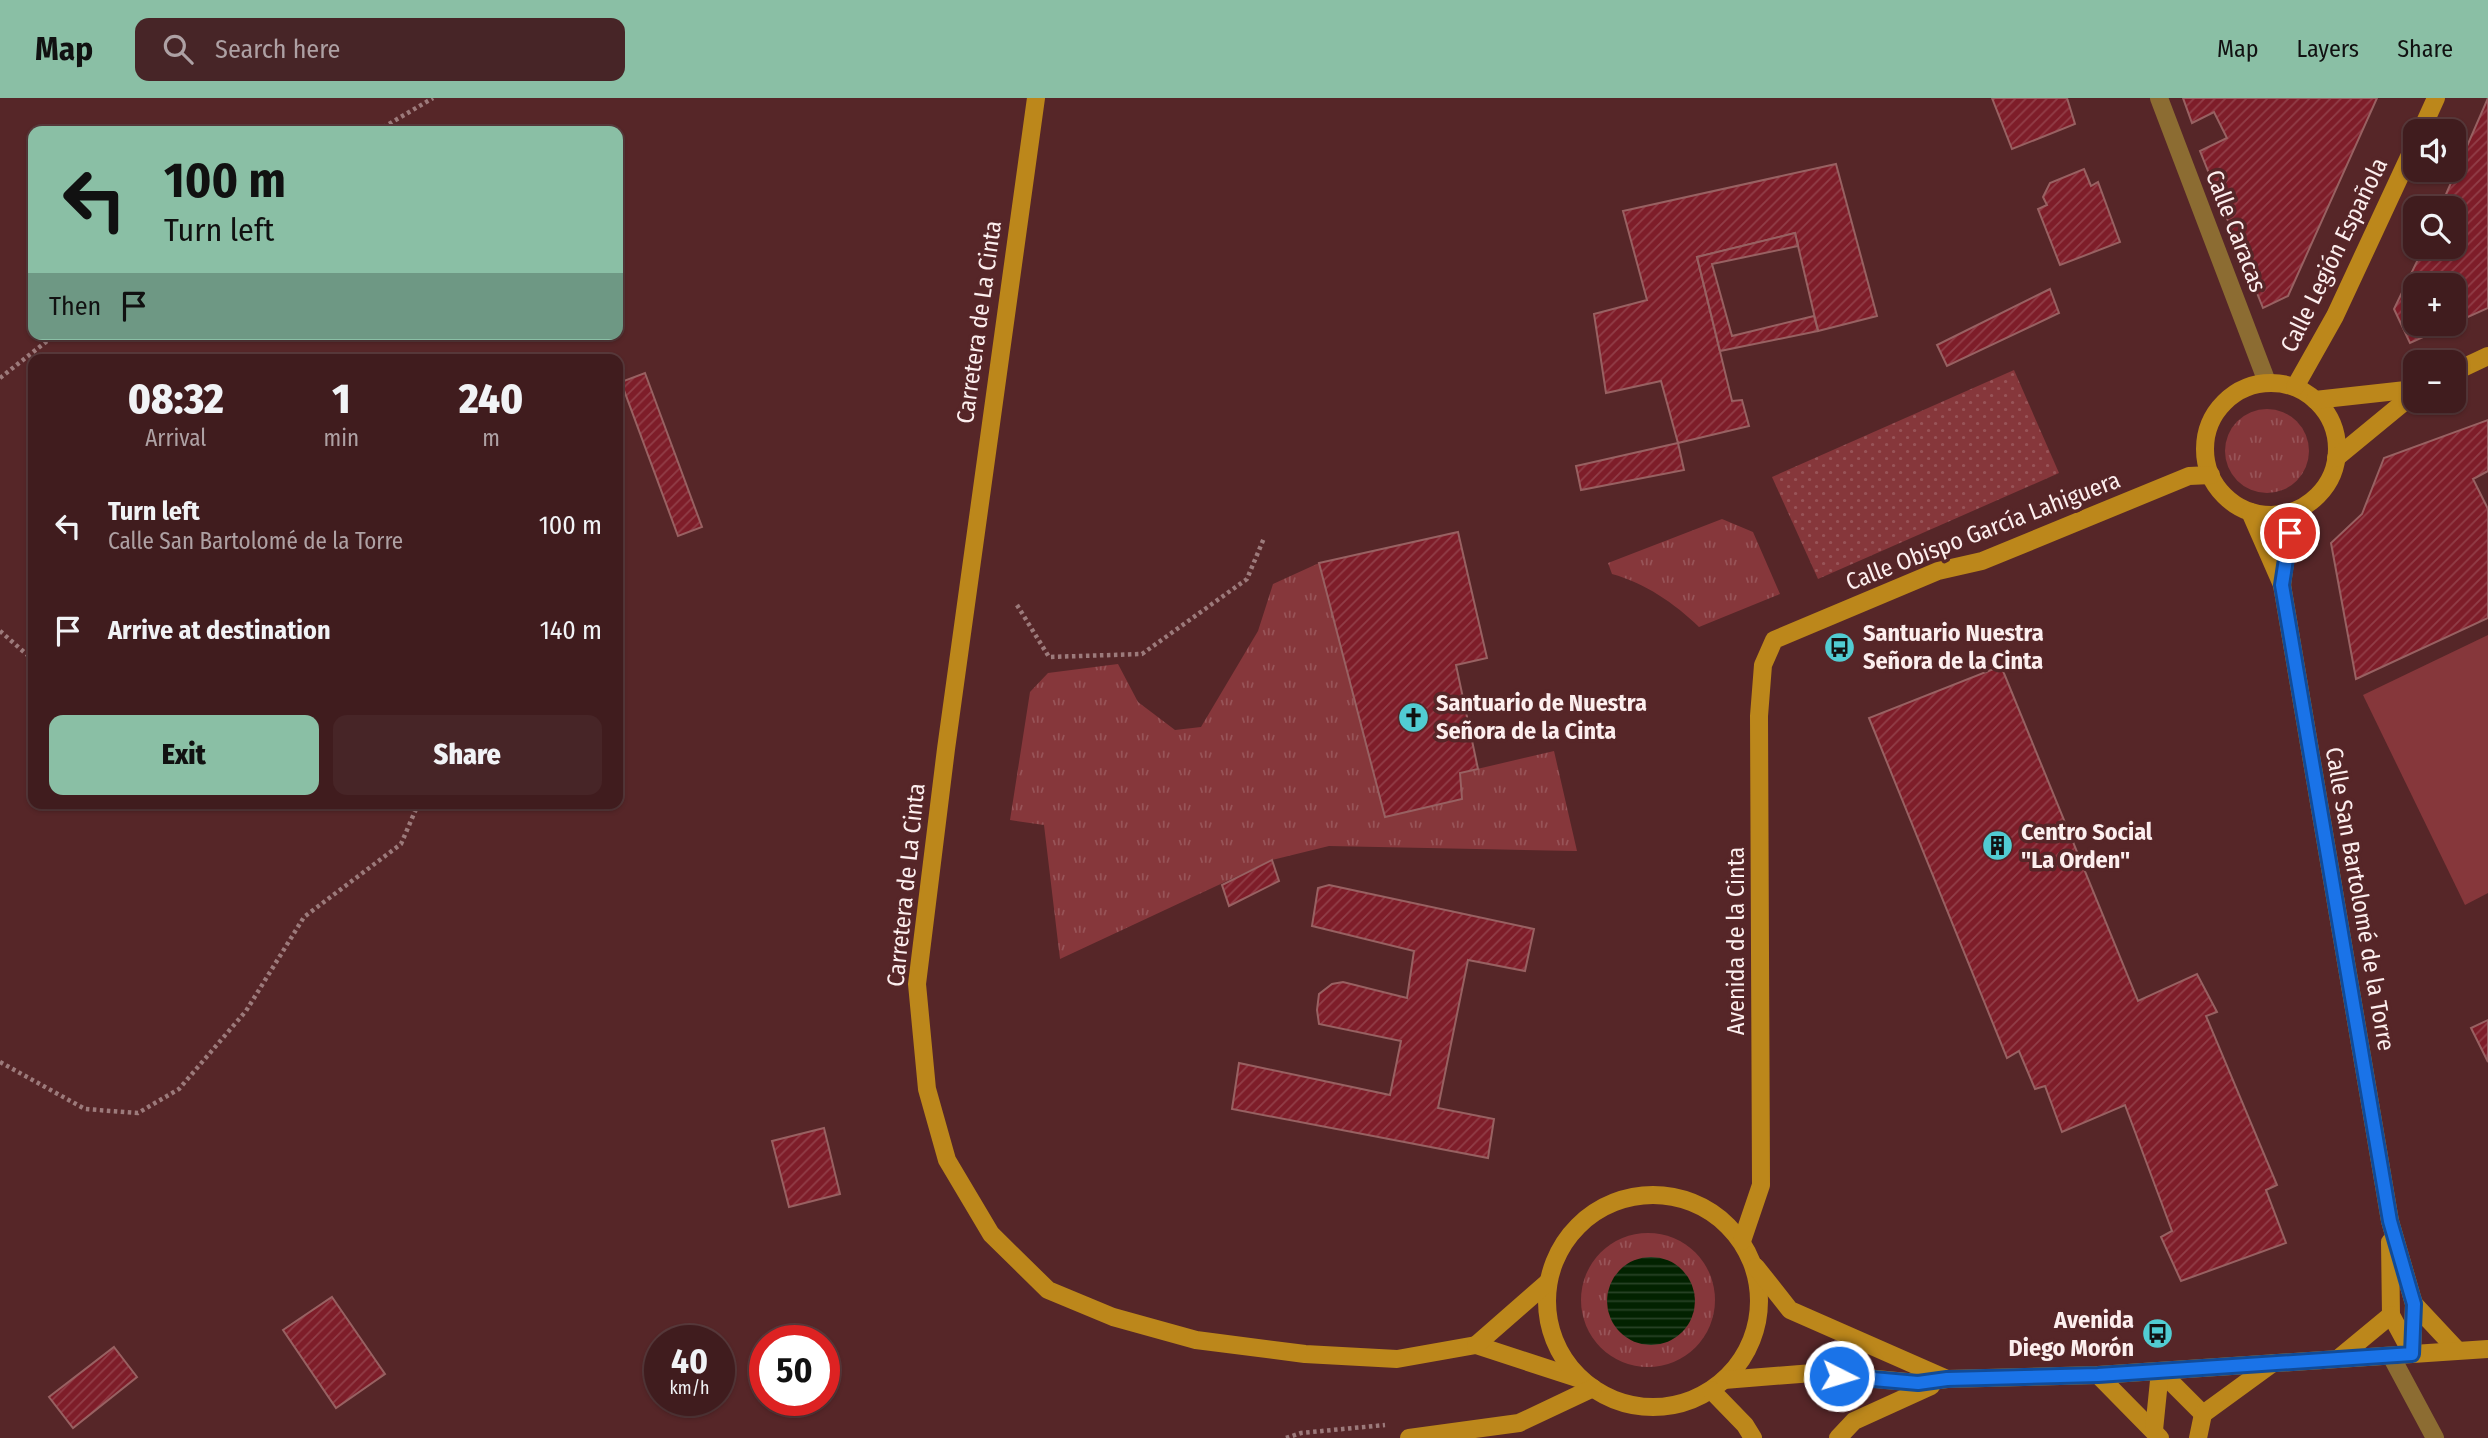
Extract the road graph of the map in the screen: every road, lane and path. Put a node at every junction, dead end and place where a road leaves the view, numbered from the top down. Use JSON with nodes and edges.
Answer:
{"nodes":[{"id":1,"x":433,"y":98,"type":"edge"},
{"id":2,"x":1036,"y":98,"type":"edge"},
{"id":3,"x":2159,"y":98,"type":"edge"},
{"id":4,"x":2436,"y":98,"type":"edge"},
{"id":5,"x":2426,"y":119,"type":"edge"},
{"id":6,"x":385,"y":126,"type":"edge"},
{"id":7,"x":2403,"y":170,"type":"edge"},
{"id":8,"x":49,"y":340,"type":"edge"},
{"id":9,"x":31,"y":354,"type":"edge"},
{"id":10,"x":28,"y":356,"type":"edge"},
{"id":11,"x":2488,"y":356,"type":"edge"},
{"id":12,"x":2466,"y":366,"type":"edge"},
{"id":13,"x":0,"y":378,"type":"edge"},
{"id":14,"x":2267,"y":382,"type":"junction"},
{"id":15,"x":2295,"y":387,"type":"junction"},
{"id":16,"x":2403,"y":392,"type":"edge"},
{"id":17,"x":2315,"y":400,"type":"junction"},
{"id":18,"x":2403,"y":401,"type":"edge"},
{"id":19,"x":2336,"y":458,"type":"junction"},
{"id":20,"x":2211,"y":475,"type":"junction"},
{"id":21,"x":2300,"y":510,"type":"junction"},
{"id":22,"x":2250,"y":512,"type":"junction"},
{"id":23,"x":1264,"y":538,"type":"dead end"},
{"id":24,"x":2282,"y":585,"type":"junction"},
{"id":25,"x":1017,"y":605,"type":"dead end"},
{"id":26,"x":0,"y":631,"type":"edge"},
{"id":27,"x":1774,"y":640,"type":"joint"},
{"id":28,"x":28,"y":656,"type":"edge"},
{"id":29,"x":416,"y":809,"type":"edge"},
{"id":30,"x":0,"y":1062,"type":"edge"},
{"id":31,"x":2390,"y":1221,"type":"junction"},
{"id":32,"x":1742,"y":1241,"type":"junction"},
{"id":33,"x":1754,"y":1265,"type":"junction"},
{"id":34,"x":1548,"y":1282,"type":"junction"},
{"id":35,"x":2414,"y":1304,"type":"junction"},
{"id":36,"x":2391,"y":1315,"type":"junction"},
{"id":37,"x":1476,"y":1345,"type":"junction"},
{"id":38,"x":2488,"y":1349,"type":"edge"},
{"id":39,"x":2458,"y":1350,"type":"junction"},
{"id":40,"x":2412,"y":1354,"type":"junction"},
{"id":41,"x":2391,"y":1356,"type":"junction"},
{"id":42,"x":2339,"y":1358,"type":"junction"},
{"id":43,"x":2273,"y":1363,"type":"junction"},
{"id":44,"x":2160,"y":1371,"type":"junction"},
{"id":45,"x":2098,"y":1375,"type":"junction"},
{"id":46,"x":1947,"y":1379,"type":"junction"},
{"id":47,"x":1587,"y":1383,"type":"junction"},
{"id":48,"x":1717,"y":1385,"type":"junction"},
{"id":49,"x":2203,"y":1414,"type":"junction"},
{"id":50,"x":1392,"y":1424,"type":"dead end"},
{"id":51,"x":2157,"y":1434,"type":"edge"},
{"id":52,"x":1286,"y":1438,"type":"edge"},
{"id":53,"x":1409,"y":1438,"type":"edge"},
{"id":54,"x":1753,"y":1438,"type":"edge"},
{"id":55,"x":1838,"y":1438,"type":"edge"},
{"id":56,"x":2198,"y":1438,"type":"edge"},
{"id":57,"x":2435,"y":1438,"type":"edge"}],
"edges":[{"from":1,"to":6,"type":"path"},
{"from":2,"to":37,"type":"street","name":"Carretera de La Cinta"},
{"from":3,"to":14,"type":"street","name":"Calle Caracas"},
{"from":4,"to":5,"type":"street"},
{"from":7,"to":15,"type":"street","name":"Calle Legión Española"},
{"from":8,"to":9,"type":"path"},
{"from":10,"to":13,"type":"path"},
{"from":11,"to":12,"type":"street"},
{"from":14,"to":15,"type":"street"},
{"from":14,"to":20,"type":"street"},
{"from":15,"to":17,"type":"street"},
{"from":16,"to":17,"type":"street"},
{"from":17,"to":19,"type":"street"},
{"from":18,"to":19,"type":"street"},
{"from":19,"to":21,"type":"street"},
{"from":20,"to":22,"type":"street"},
{"from":20,"to":27,"type":"street","name":"Calle Obispo García Lahiguera"},
{"from":21,"to":22,"type":"street"},
{"from":21,"to":24,"type":"street","name":"Calle San Bartolomé de la Torre"},
{"from":22,"to":24,"type":"street","name":"Calle San Bartolomé de la Torre"},
{"from":23,"to":25,"type":"path"},
{"from":24,"to":31,"type":"street","name":"Calle San Bartolomé de la Torre"},
{"from":26,"to":28,"type":"path"},
{"from":27,"to":32,"type":"street","name":"Avenida de la Cinta"},
{"from":29,"to":30,"type":"path"},
{"from":31,"to":35,"type":"street","name":"Calle San Bartolomé de la Torre"},
{"from":31,"to":36,"type":"street","name":"Calle San Bartolomé de la Torre"},
{"from":32,"to":33,"type":"street"},
{"from":32,"to":34,"type":"street"},
{"from":33,"to":46,"type":"street"},
{"from":33,"to":48,"type":"street"},
{"from":34,"to":37,"type":"street"},
{"from":34,"to":47,"type":"street"},
{"from":35,"to":39,"type":"street","name":"Calle San Bartolomé de la Torre"},
{"from":35,"to":40,"type":"street","name":"Calle San Bartolomé de la Torre"},
{"from":36,"to":40,"type":"street","name":"Calle San Bartolomé de la Torre"},
{"from":36,"to":42,"type":"street"},
{"from":37,"to":47,"type":"street","name":"Carretera de La Cinta"},
{"from":38,"to":39,"type":"street"},
{"from":39,"to":40,"type":"street"},
{"from":40,"to":41,"type":"street"},
{"from":41,"to":42,"type":"street"},
{"from":41,"to":57,"type":"street"},
{"from":42,"to":43,"type":"street"},
{"from":43,"to":44,"type":"street"},
{"from":43,"to":49,"type":"street"},
{"from":44,"to":45,"type":"street"},
{"from":44,"to":49,"type":"street"},
{"from":44,"to":51,"type":"street"},
{"from":45,"to":46,"type":"street"},
{"from":45,"to":51,"type":"street"},
{"from":46,"to":48,"type":"street"},
{"from":46,"to":55,"type":"street"},
{"from":47,"to":48,"type":"street"},
{"from":47,"to":53,"type":"street"},
{"from":48,"to":54,"type":"street"},
{"from":49,"to":56,"type":"street"},
{"from":50,"to":52,"type":"path"}]}
